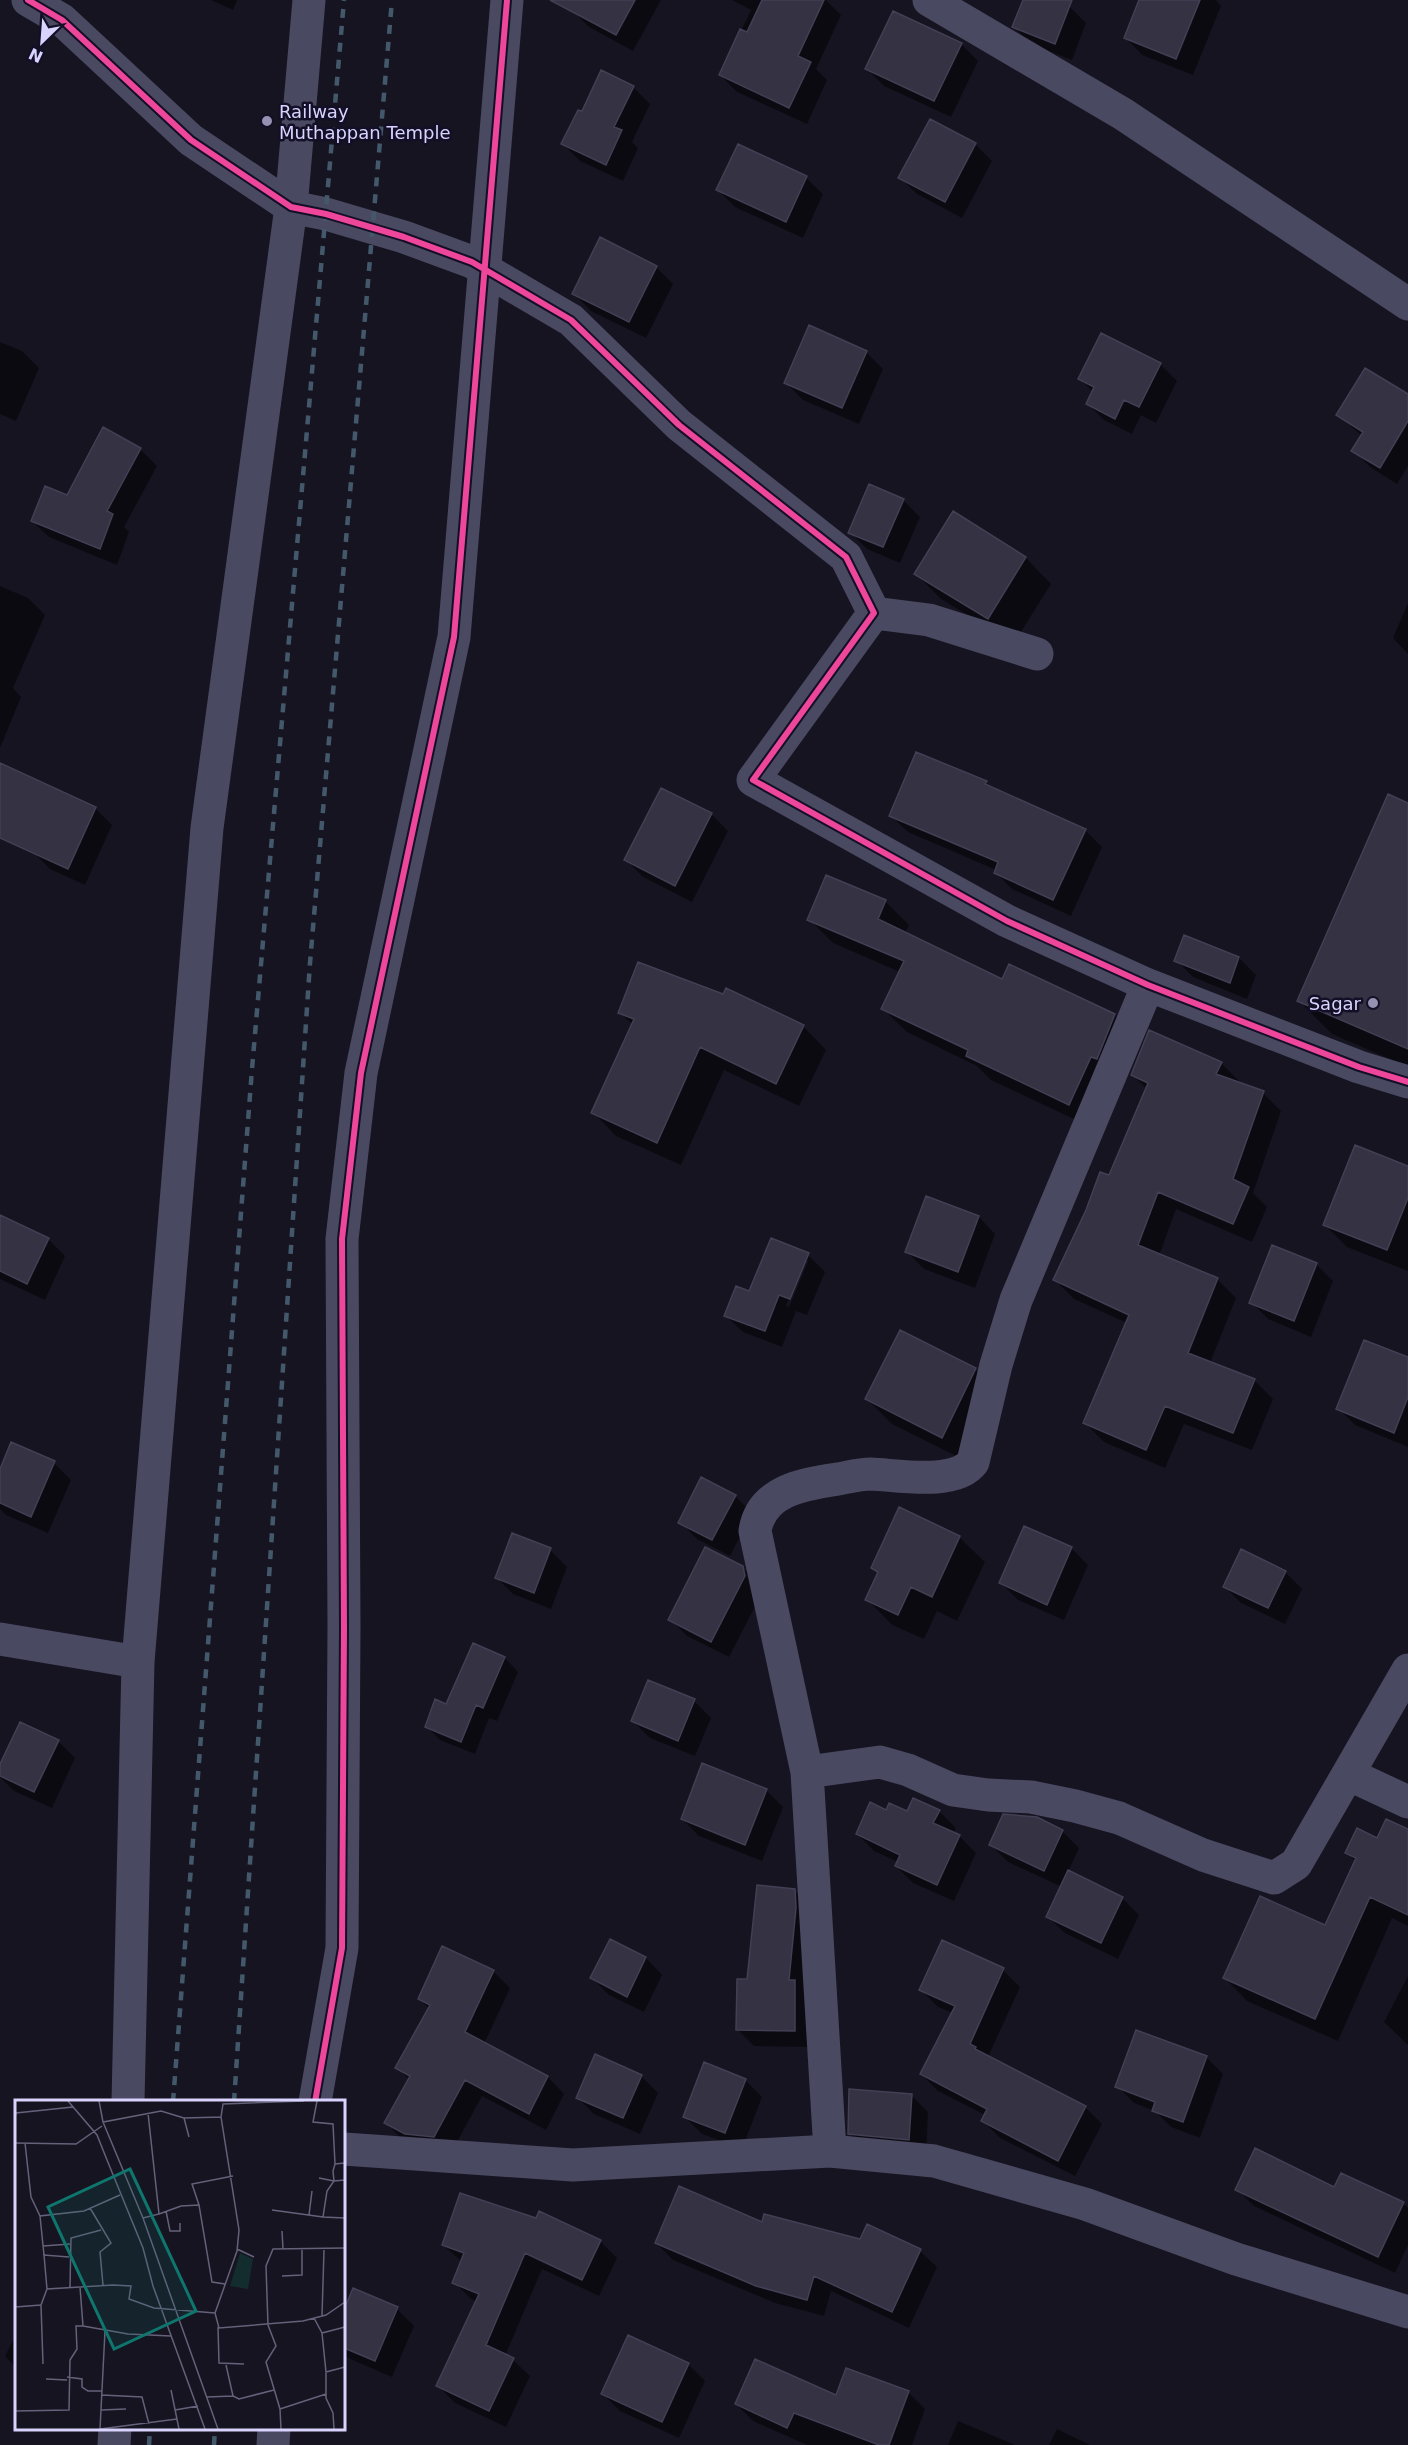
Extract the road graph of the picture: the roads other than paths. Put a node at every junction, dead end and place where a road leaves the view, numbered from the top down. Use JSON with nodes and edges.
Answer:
{"nodes":[{"id":1,"x":28,"y":0,"type":"edge"},
{"id":2,"x":309,"y":0,"type":"edge"},
{"id":3,"x":507,"y":0,"type":"edge"},
{"id":4,"x":929,"y":0,"type":"edge"},
{"id":5,"x":291,"y":207,"type":"junction"},
{"id":6,"x":483,"y":269,"type":"junction"},
{"id":7,"x":1408,"y":304,"type":"edge"},
{"id":8,"x":874,"y":613,"type":"junction"},
{"id":9,"x":1037,"y":654,"type":"dead end"},
{"id":10,"x":1148,"y":985,"type":"junction"},
{"id":11,"x":1408,"y":1082,"type":"edge"},
{"id":12,"x":0,"y":1639,"type":"edge"},
{"id":13,"x":138,"y":1662,"type":"junction"},
{"id":14,"x":1408,"y":1670,"type":"edge"},
{"id":15,"x":807,"y":1772,"type":"junction"},
{"id":16,"x":1348,"y":1774,"type":"junction"},
{"id":17,"x":1408,"y":1802,"type":"edge"},
{"id":18,"x":128,"y":2100,"type":"edge"},
{"id":19,"x":315,"y":2100,"type":"edge"},
{"id":20,"x":345,"y":2149,"type":"edge"},
{"id":21,"x":830,"y":2151,"type":"junction"},
{"id":22,"x":1408,"y":2312,"type":"edge"},
{"id":23,"x":115,"y":2430,"type":"edge"},
{"id":24,"x":274,"y":2430,"type":"edge"},
{"id":25,"x":114,"y":2445,"type":"edge"},
{"id":26,"x":273,"y":2445,"type":"edge"}],
"edges":[{"from":1,"to":5,"type":"street"},
{"from":2,"to":5,"type":"street"},
{"from":3,"to":6,"type":"street"},
{"from":4,"to":7,"type":"street"},
{"from":5,"to":6,"type":"street"},
{"from":5,"to":13,"type":"street"},
{"from":6,"to":8,"type":"street"},
{"from":6,"to":19,"type":"street"},
{"from":8,"to":9,"type":"street"},
{"from":8,"to":10,"type":"street"},
{"from":10,"to":11,"type":"street"},
{"from":10,"to":15,"type":"street"},
{"from":12,"to":13,"type":"street"},
{"from":13,"to":18,"type":"street"},
{"from":14,"to":16,"type":"street"},
{"from":15,"to":16,"type":"street"},
{"from":15,"to":21,"type":"street"},
{"from":16,"to":17,"type":"street"},
{"from":20,"to":21,"type":"street"},
{"from":21,"to":22,"type":"street"},
{"from":23,"to":25,"type":"street"},
{"from":24,"to":26,"type":"street"}]}
